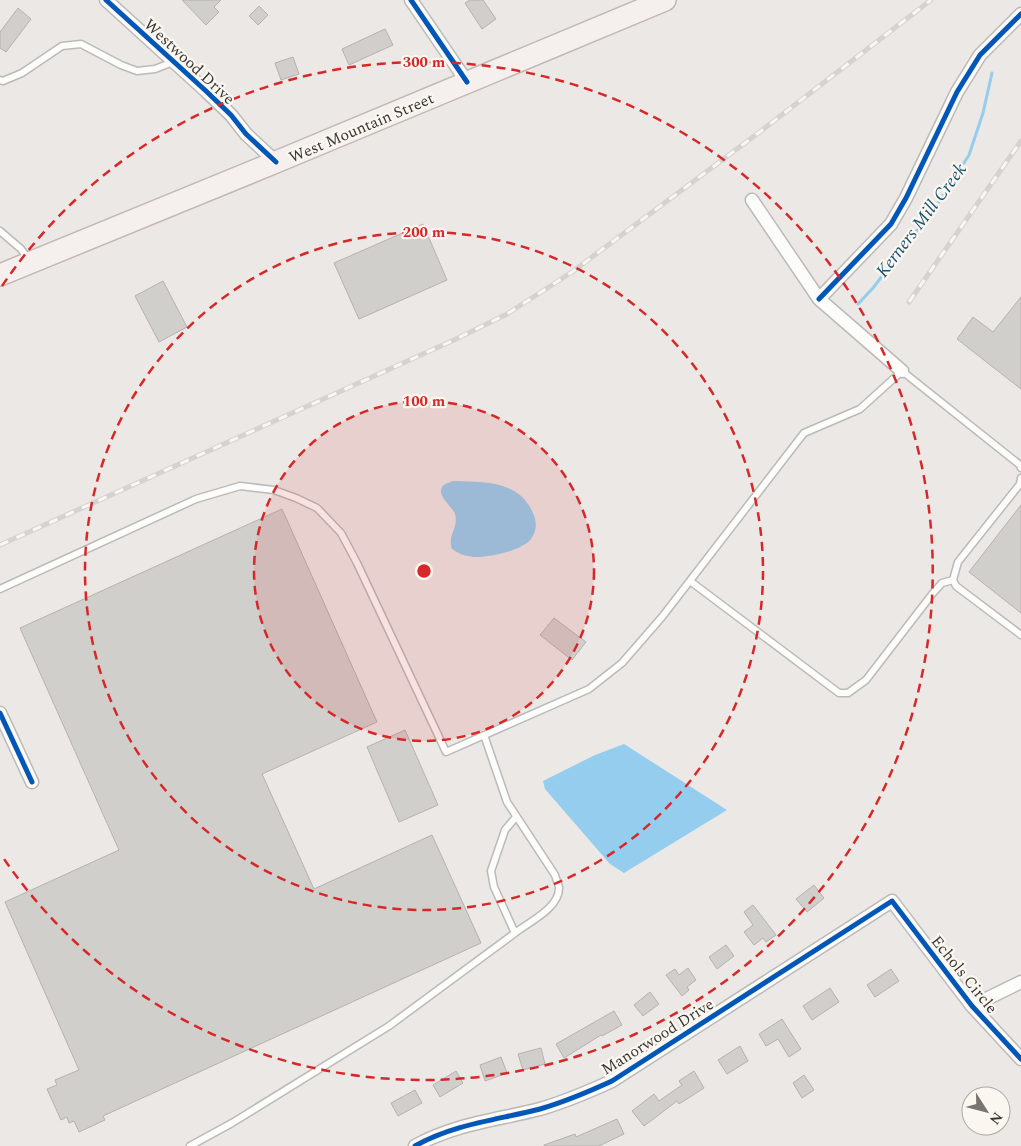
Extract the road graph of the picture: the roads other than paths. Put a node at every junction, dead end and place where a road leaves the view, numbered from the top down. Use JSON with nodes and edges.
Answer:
{"nodes":[{"id":1,"x":106,"y":0,"type":"edge"},
{"id":2,"x":411,"y":0,"type":"edge"},
{"id":3,"x":664,"y":0,"type":"edge"},
{"id":4,"x":1021,"y":14,"type":"edge"},
{"id":5,"x":173,"y":62,"type":"junction"},
{"id":6,"x":0,"y":80,"type":"edge"},
{"id":7,"x":467,"y":82,"type":"junction"},
{"id":8,"x":276,"y":162,"type":"junction"},
{"id":9,"x":752,"y":200,"type":"dead end"},
{"id":10,"x":0,"y":231,"type":"edge"},
{"id":11,"x":30,"y":263,"type":"junction"},
{"id":12,"x":0,"y":275,"type":"edge"},
{"id":13,"x":819,"y":299,"type":"junction"},
{"id":14,"x":902,"y":371,"type":"junction"},
{"id":15,"x":1021,"y":468,"type":"edge"},
{"id":16,"x":1021,"y":478,"type":"edge"},
{"id":17,"x":953,"y":580,"type":"junction"},
{"id":18,"x":690,"y":581,"type":"junction"},
{"id":19,"x":0,"y":589,"type":"edge"},
{"id":20,"x":1021,"y":635,"type":"edge"},
{"id":21,"x":0,"y":713,"type":"edge"},
{"id":22,"x":484,"y":735,"type":"junction"},
{"id":23,"x":32,"y":782,"type":"dead end"},
{"id":24,"x":516,"y":817,"type":"junction"},
{"id":25,"x":892,"y":901,"type":"joint"},
{"id":26,"x":515,"y":933,"type":"junction"},
{"id":27,"x":1021,"y":982,"type":"edge"},
{"id":28,"x":972,"y":1006,"type":"junction"},
{"id":29,"x":1021,"y":1059,"type":"edge"},
{"id":30,"x":190,"y":1146,"type":"edge"},
{"id":31,"x":415,"y":1146,"type":"edge"}],
"edges":[{"from":1,"to":5,"type":"street","name":"Westwood Drive"},
{"from":2,"to":7,"type":"street"},
{"from":3,"to":7,"type":"main road","name":"West Mountain Street"},
{"from":4,"to":13,"type":"street"},
{"from":5,"to":6,"type":"lane"},
{"from":5,"to":8,"type":"street","name":"Westwood Drive"},
{"from":7,"to":8,"type":"main road","name":"West Mountain Street"},
{"from":8,"to":11,"type":"main road","name":"West Mountain Street"},
{"from":9,"to":13,"type":"street"},
{"from":10,"to":11,"type":"lane"},
{"from":11,"to":12,"type":"main road","name":"West Mountain Street"},
{"from":13,"to":14,"type":"street"},
{"from":14,"to":15,"type":"lane"},
{"from":14,"to":18,"type":"lane"},
{"from":16,"to":17,"type":"lane"},
{"from":17,"to":18,"type":"lane"},
{"from":17,"to":20,"type":"lane"},
{"from":18,"to":22,"type":"lane"},
{"from":19,"to":22,"type":"lane"},
{"from":21,"to":23,"type":"street"},
{"from":22,"to":24,"type":"lane"},
{"from":24,"to":26,"type":"lane"},
{"from":24,"to":26,"type":"lane"},
{"from":25,"to":28,"type":"street","name":"Echols Circle"},
{"from":25,"to":31,"type":"street","name":"Manorwood Drive"},
{"from":26,"to":30,"type":"lane"},
{"from":27,"to":28,"type":"street"},
{"from":28,"to":29,"type":"street","name":"Echols Circle"}]}
